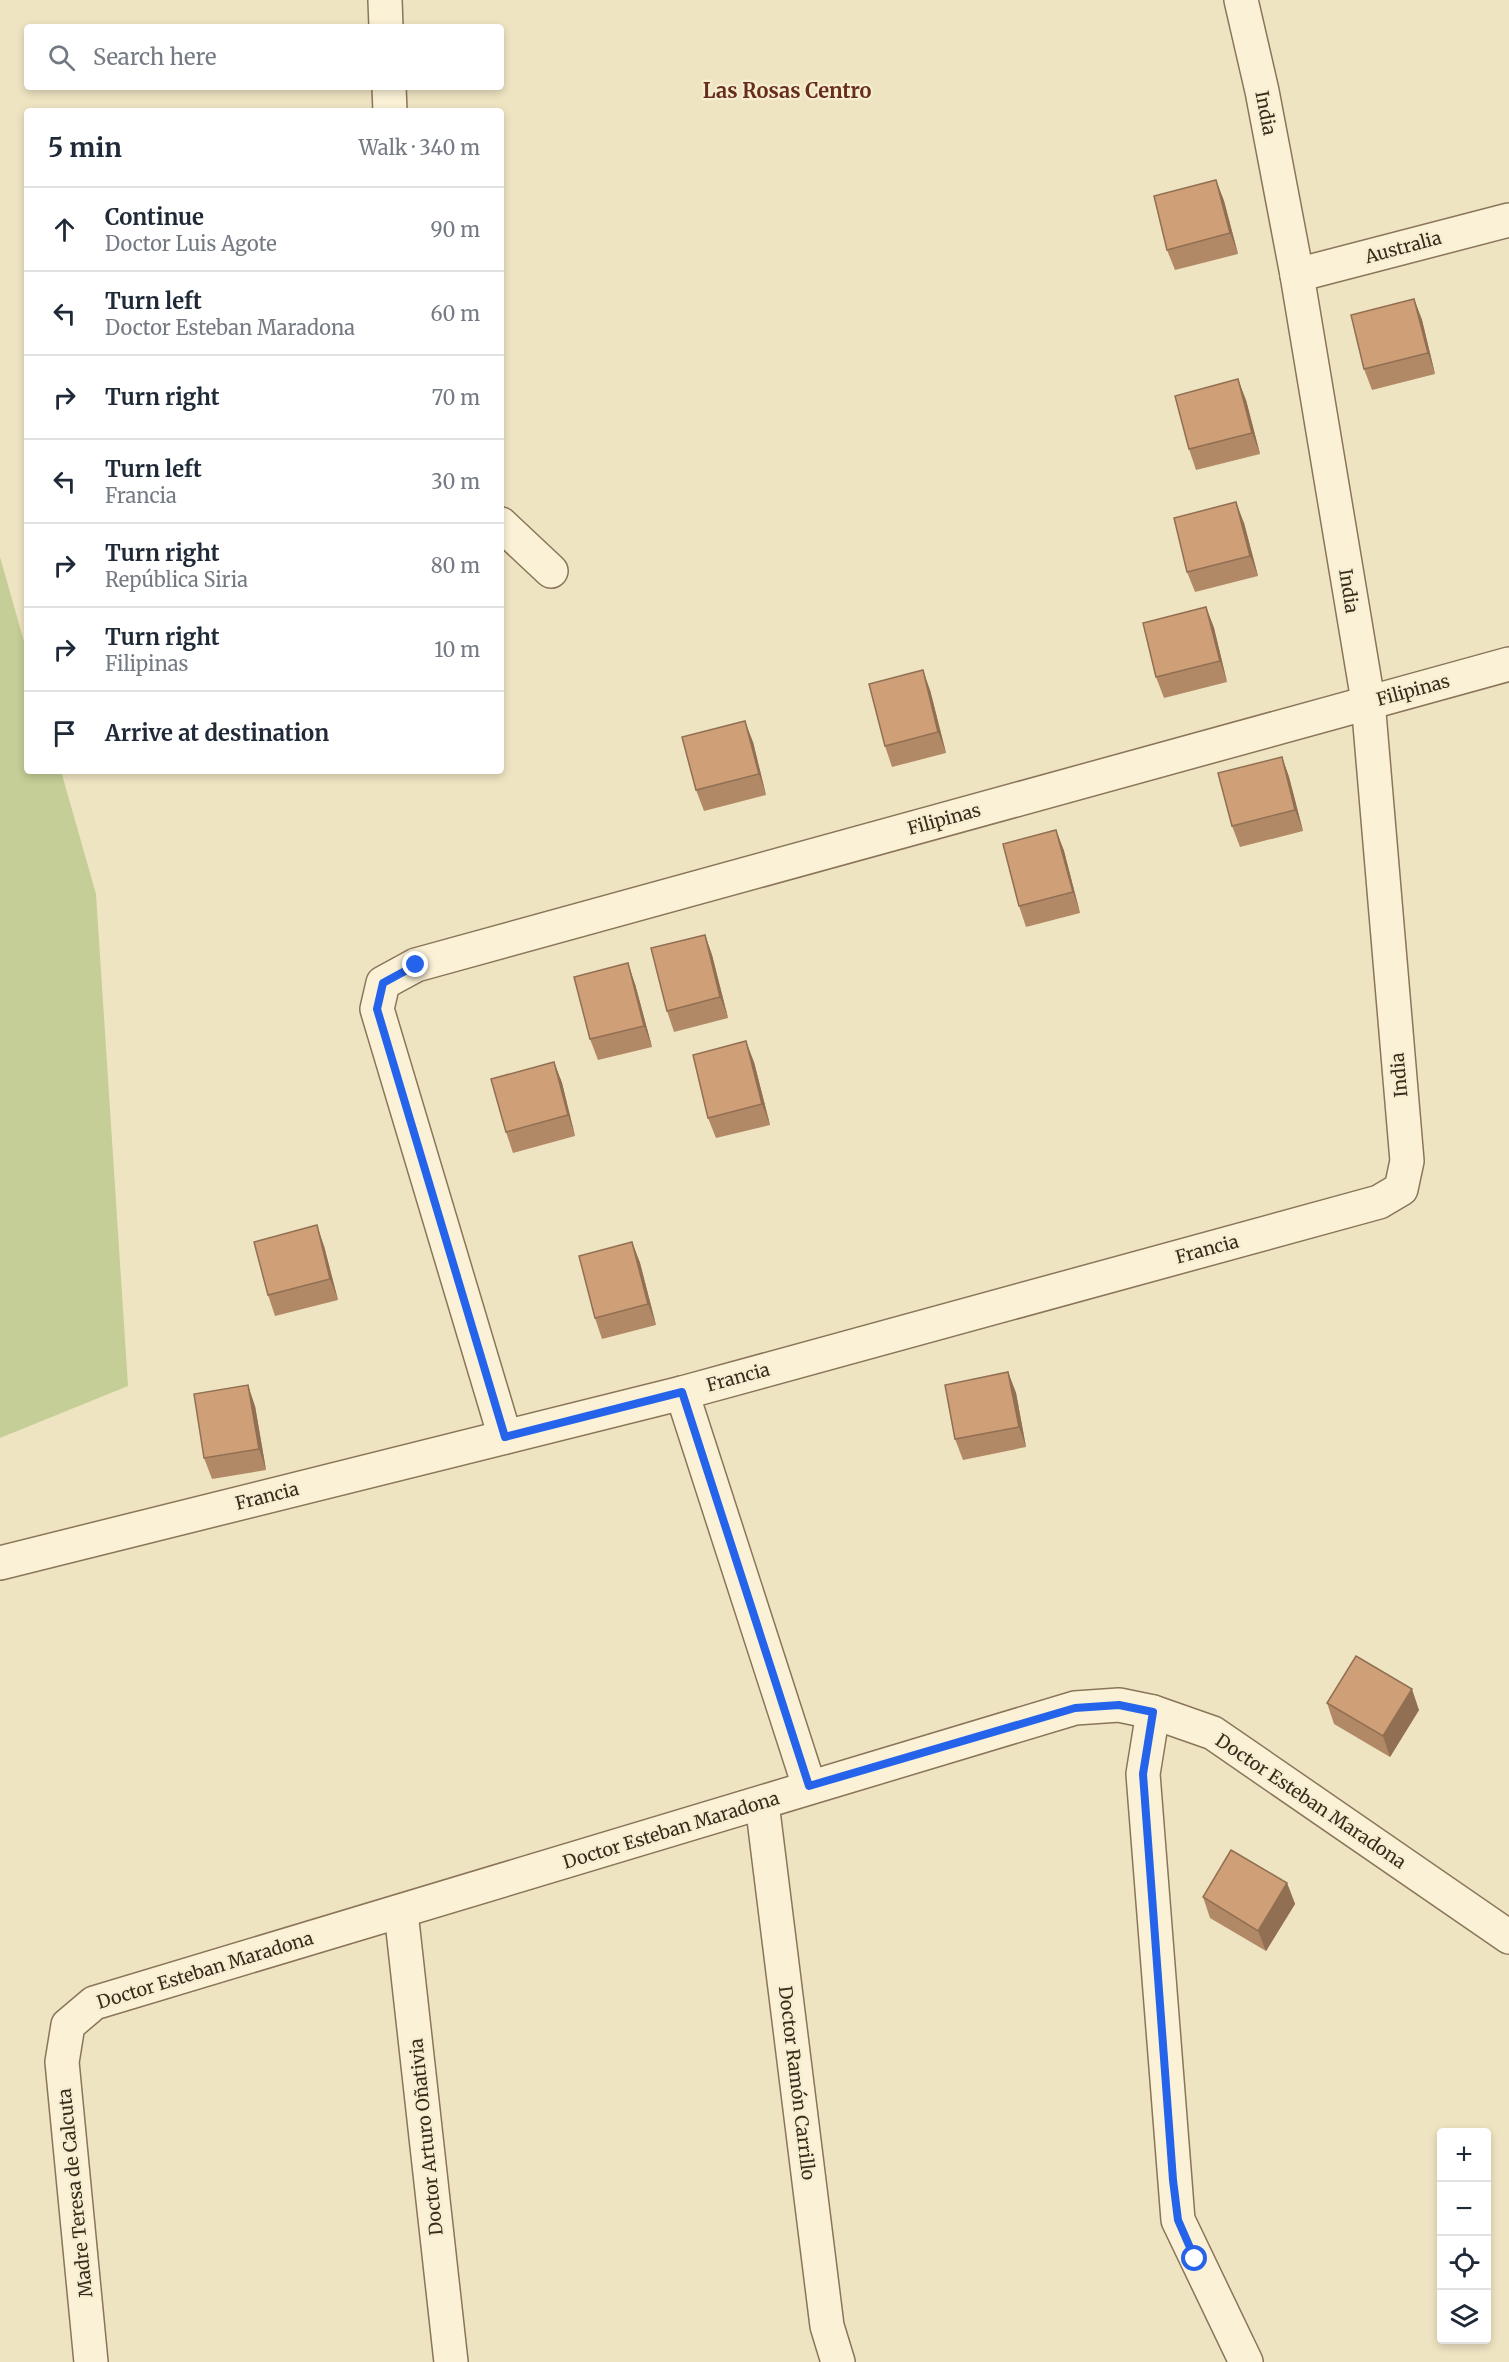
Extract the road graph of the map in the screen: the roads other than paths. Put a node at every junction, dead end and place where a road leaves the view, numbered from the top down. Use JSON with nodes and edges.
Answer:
{"nodes":[{"id":1,"x":385,"y":0,"type":"edge"},
{"id":2,"x":1240,"y":0,"type":"edge"},
{"id":3,"x":386,"y":24,"type":"edge"},
{"id":4,"x":389,"y":90,"type":"edge"},
{"id":5,"x":390,"y":108,"type":"edge"},
{"id":6,"x":1509,"y":220,"type":"edge"},
{"id":7,"x":1297,"y":275,"type":"junction"},
{"id":8,"x":504,"y":527,"type":"edge"},
{"id":9,"x":551,"y":571,"type":"dead end"},
{"id":10,"x":1509,"y":664,"type":"edge"},
{"id":11,"x":1368,"y":701,"type":"junction"},
{"id":12,"x":1401,"y":1189,"type":"joint"},
{"id":13,"x":682,"y":1392,"type":"junction"},
{"id":14,"x":505,"y":1437,"type":"junction"},
{"id":15,"x":0,"y":1563,"type":"edge"},
{"id":16,"x":1153,"y":1712,"type":"junction"},
{"id":17,"x":809,"y":1786,"type":"junction"},
{"id":18,"x":762,"y":1803,"type":"junction"},
{"id":19,"x":401,"y":1912,"type":"junction"},
{"id":20,"x":1509,"y":1937,"type":"edge"},
{"id":21,"x":68,"y":2025,"type":"joint"},
{"id":22,"x":91,"y":2362,"type":"edge"},
{"id":23,"x":451,"y":2362,"type":"edge"},
{"id":24,"x":838,"y":2362,"type":"edge"},
{"id":25,"x":1246,"y":2362,"type":"edge"}],
"edges":[{"from":1,"to":3,"type":"street"},
{"from":2,"to":7,"type":"street","name":"India"},
{"from":4,"to":5,"type":"street"},
{"from":6,"to":7,"type":"street","name":"Australia"},
{"from":7,"to":11,"type":"street","name":"India"},
{"from":8,"to":9,"type":"street"},
{"from":10,"to":11,"type":"street","name":"Filipinas"},
{"from":11,"to":12,"type":"street","name":"India"},
{"from":11,"to":14,"type":"street","name":"Filipinas"},
{"from":12,"to":13,"type":"street","name":"Francia"},
{"from":13,"to":14,"type":"street","name":"Francia"},
{"from":13,"to":17,"type":"street"},
{"from":14,"to":15,"type":"street","name":"Francia"},
{"from":16,"to":17,"type":"street","name":"Doctor Esteban Maradona"},
{"from":16,"to":20,"type":"street","name":"Doctor Esteban Maradona"},
{"from":16,"to":25,"type":"street"},
{"from":17,"to":18,"type":"street","name":"Doctor Esteban Maradona"},
{"from":18,"to":19,"type":"street","name":"Doctor Esteban Maradona"},
{"from":18,"to":24,"type":"street","name":"Doctor Ramón Carrillo"},
{"from":19,"to":21,"type":"street","name":"Doctor Esteban Maradona"},
{"from":19,"to":23,"type":"street","name":"Doctor Arturo Oñativia"},
{"from":21,"to":22,"type":"street","name":"Madre Teresa de Calcuta"}]}
